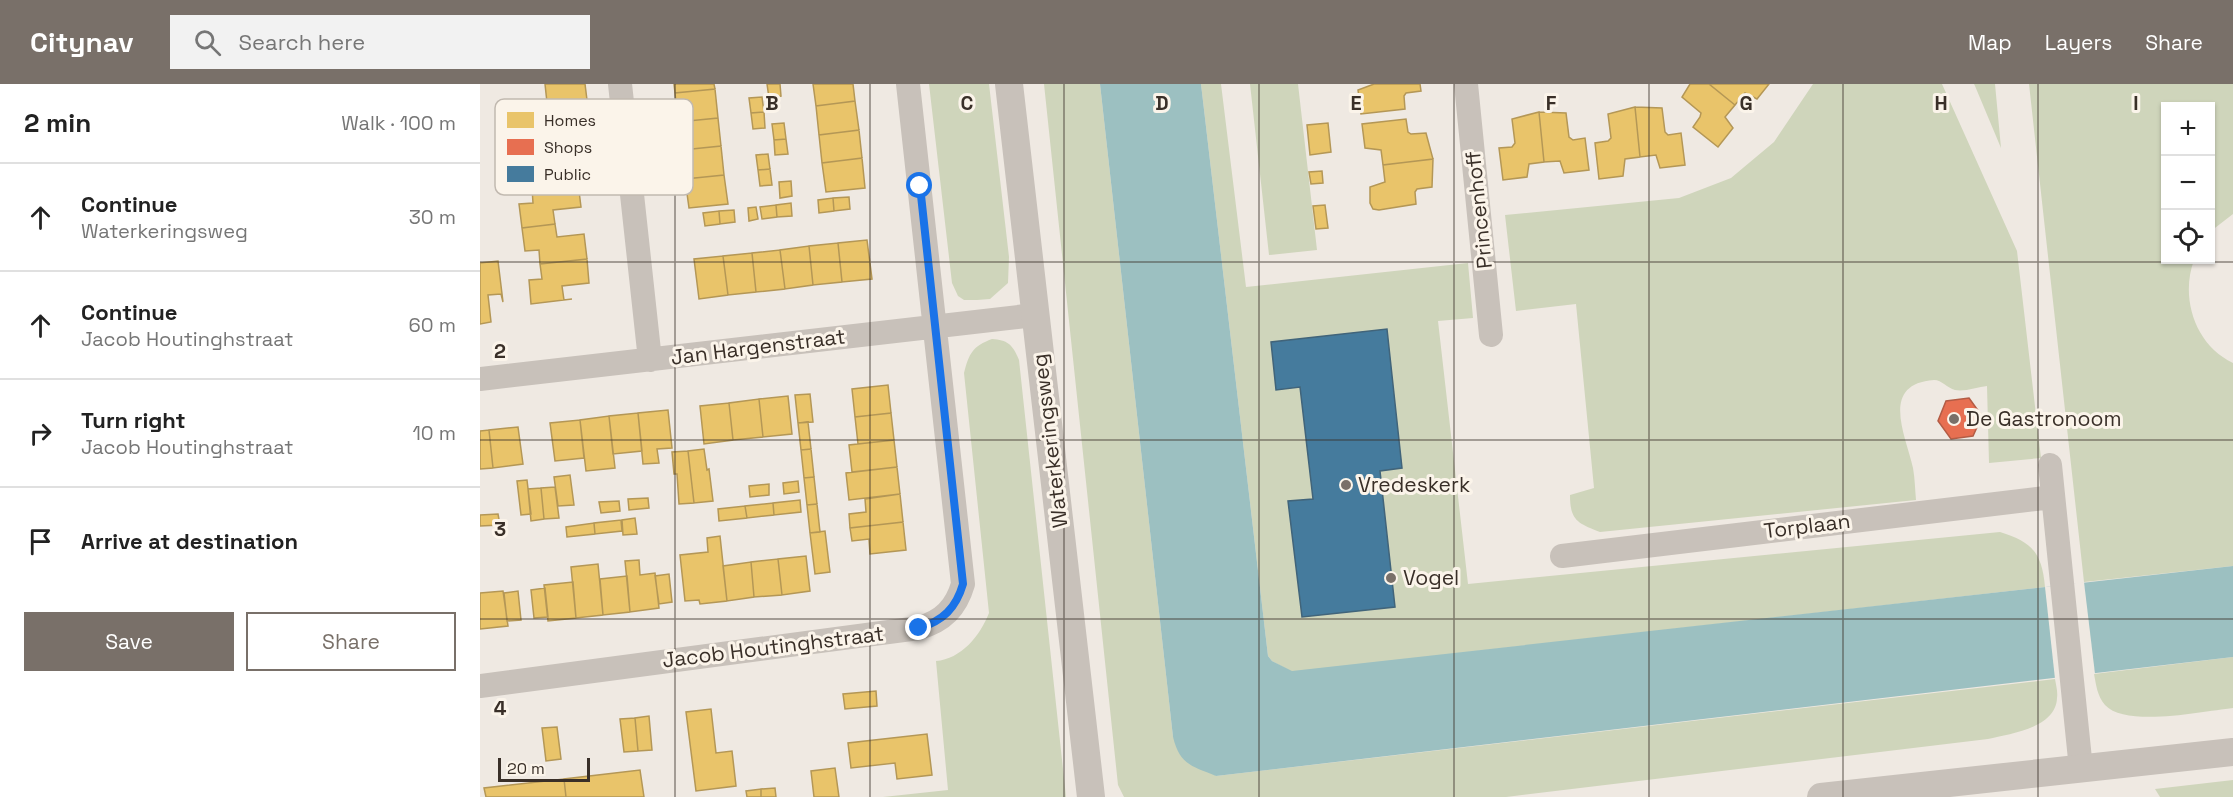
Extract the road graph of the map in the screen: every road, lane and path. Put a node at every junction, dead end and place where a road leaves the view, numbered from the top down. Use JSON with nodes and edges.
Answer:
{"nodes":[{"id":1,"x":620,"y":84,"type":"edge"},
{"id":2,"x":908,"y":84,"type":"edge"},
{"id":3,"x":1009,"y":84,"type":"edge"},
{"id":4,"x":1466,"y":84,"type":"edge"},
{"id":5,"x":622,"y":99,"type":"edge"},
{"id":6,"x":632,"y":195,"type":"edge"},
{"id":7,"x":1035,"y":315,"type":"junction"},
{"id":8,"x":936,"y":325,"type":"junction"},
{"id":9,"x":1491,"y":335,"type":"dead end"},
{"id":10,"x":650,"y":360,"type":"junction"},
{"id":11,"x":480,"y":380,"type":"edge"},
{"id":12,"x":2050,"y":465,"type":"dead end"},
{"id":13,"x":2052,"y":497,"type":"junction"},
{"id":14,"x":1562,"y":556,"type":"dead end"},
{"id":15,"x":480,"y":686,"type":"edge"},
{"id":16,"x":2233,"y":752,"type":"edge"},
{"id":17,"x":2081,"y":770,"type":"junction"},
{"id":18,"x":1091,"y":797,"type":"edge"},
{"id":19,"x":1821,"y":797,"type":"edge"}],
"edges":[{"from":1,"to":5,"type":"street"},
{"from":2,"to":8,"type":"street"},
{"from":3,"to":7,"type":"street","name":"Waterkeringsweg"},
{"from":4,"to":9,"type":"street","name":"Princenhoff"},
{"from":6,"to":10,"type":"street"},
{"from":7,"to":8,"type":"street","name":"Jan Hargenstraat"},
{"from":7,"to":18,"type":"street","name":"Waterkeringsweg"},
{"from":8,"to":10,"type":"street","name":"Jan Hargenstraat"},
{"from":8,"to":15,"type":"street","name":"Jacob Houtinghstraat"},
{"from":10,"to":11,"type":"street","name":"Jan Hargenstraat"},
{"from":12,"to":13,"type":"street"},
{"from":13,"to":14,"type":"street","name":"Torplaan"},
{"from":13,"to":17,"type":"street"},
{"from":16,"to":17,"type":"street"},
{"from":17,"to":19,"type":"street"}]}
